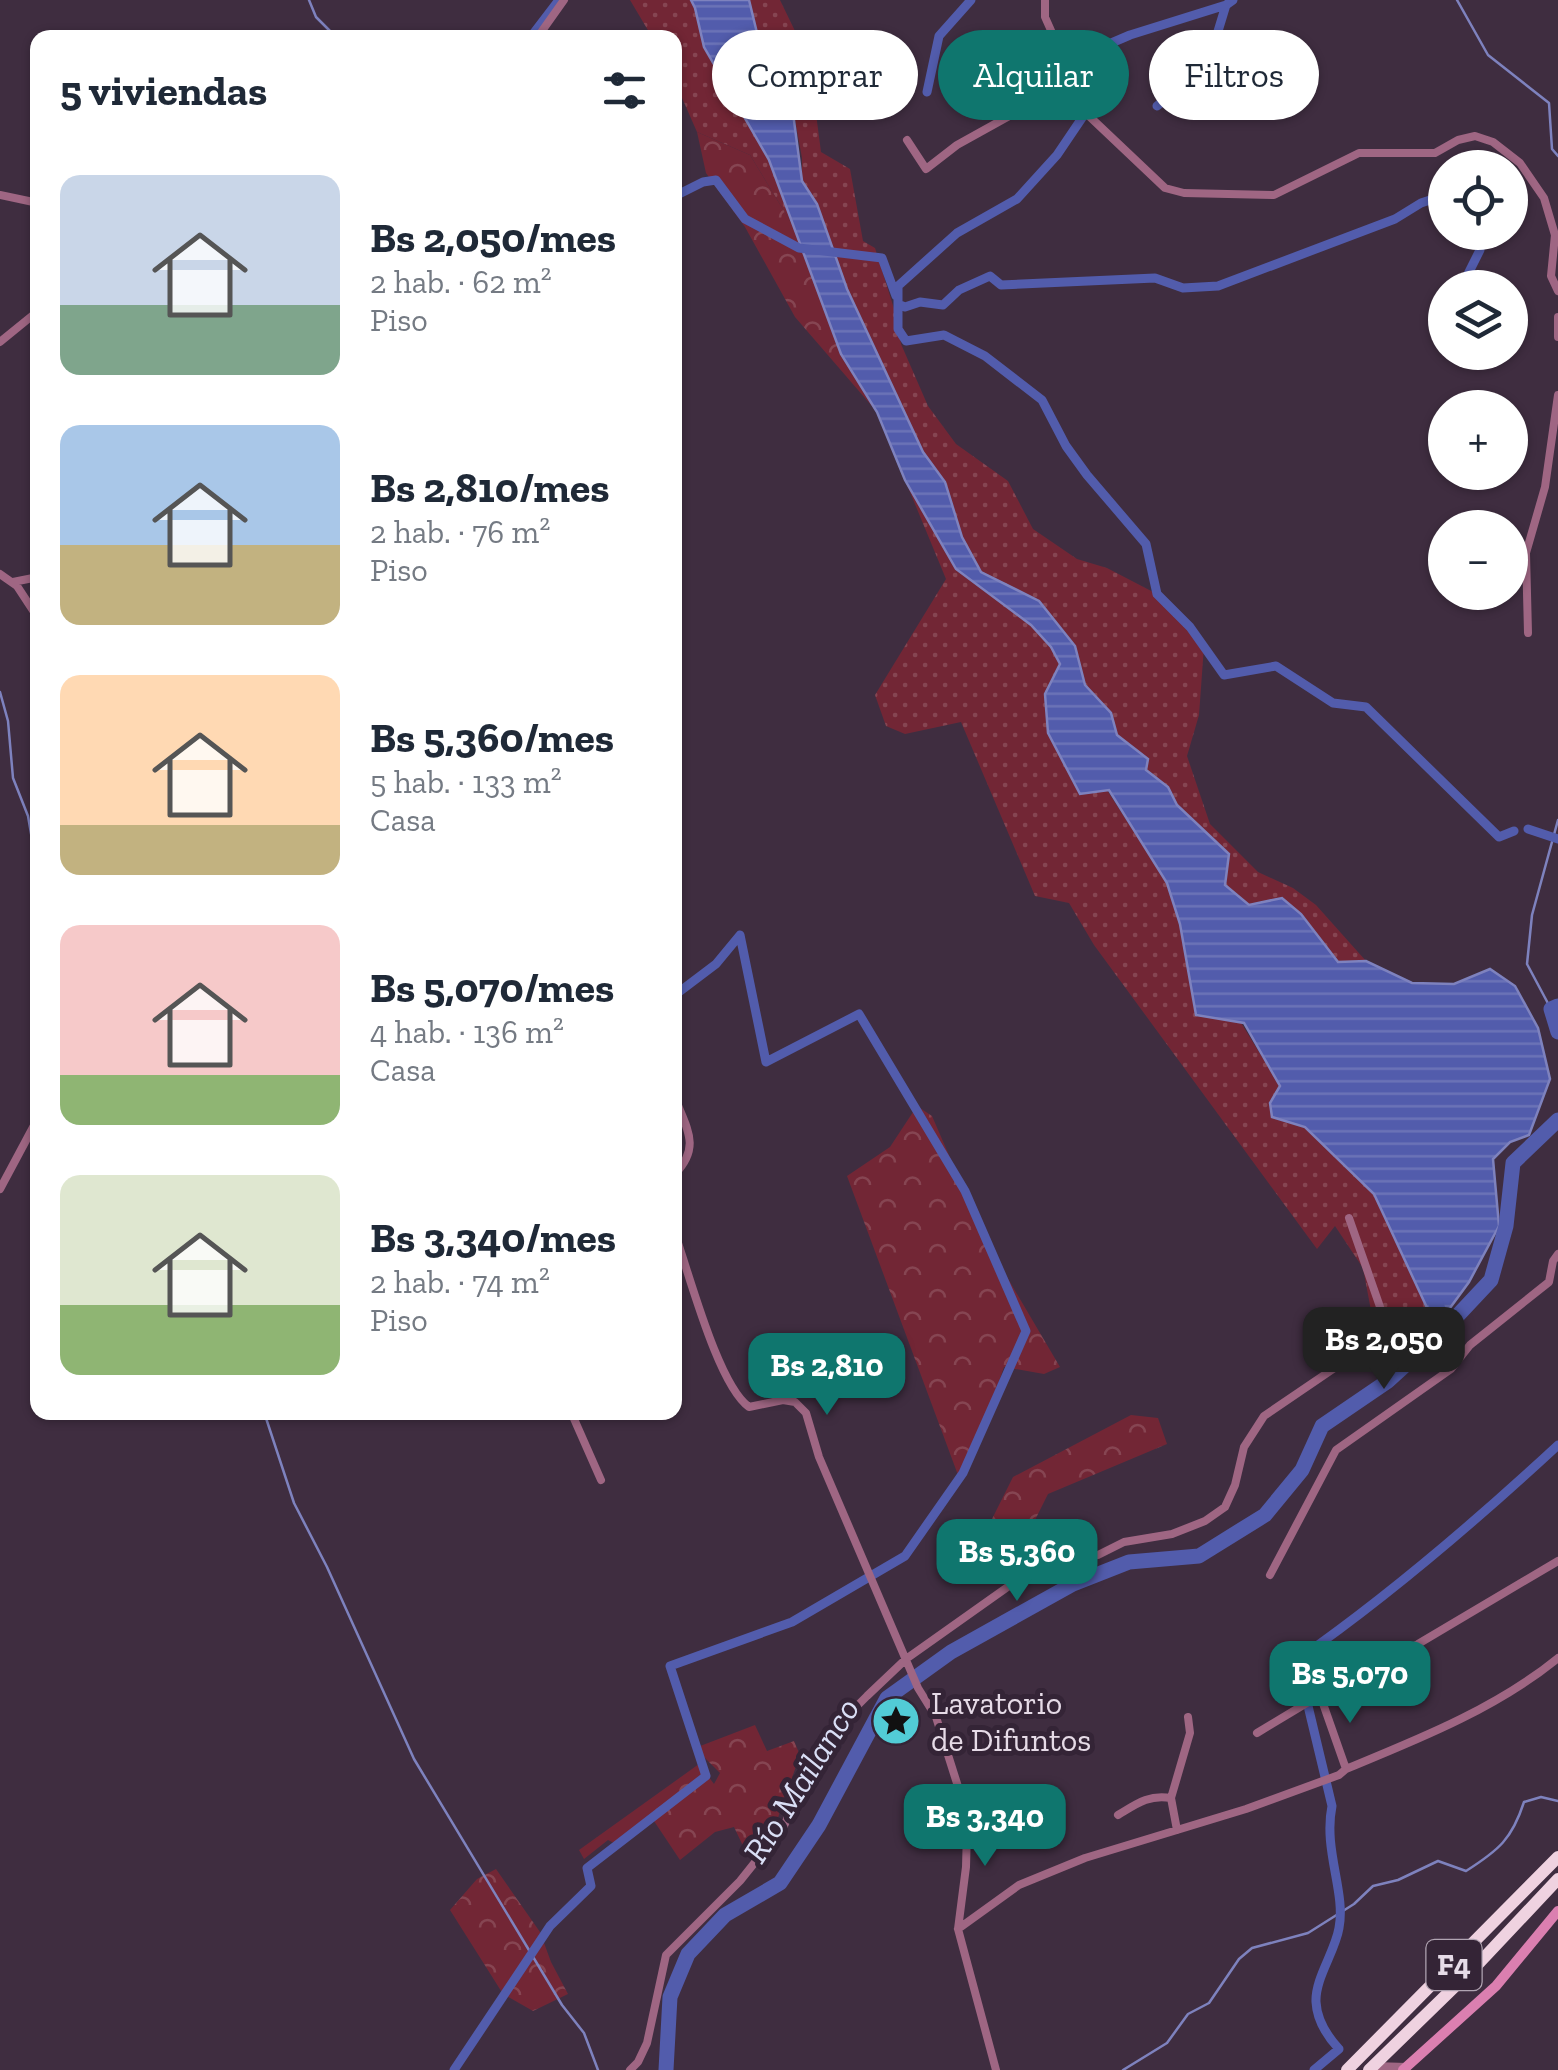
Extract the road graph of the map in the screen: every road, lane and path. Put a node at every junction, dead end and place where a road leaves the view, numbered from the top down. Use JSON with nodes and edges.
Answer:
{"nodes":[{"id":1,"x":564,"y":0,"type":"edge"},
{"id":2,"x":1045,"y":0,"type":"edge"},
{"id":3,"x":543,"y":30,"type":"edge"},
{"id":4,"x":1050,"y":30,"type":"edge"},
{"id":5,"x":1003,"y":120,"type":"edge"},
{"id":6,"x":1093,"y":120,"type":"edge"},
{"id":7,"x":907,"y":140,"type":"dead end"},
{"id":8,"x":0,"y":195,"type":"edge"},
{"id":9,"x":30,"y":201,"type":"edge"},
{"id":10,"x":1558,"y":291,"type":"edge"},
{"id":11,"x":1558,"y":317,"type":"edge"},
{"id":12,"x":30,"y":318,"type":"edge"},
{"id":13,"x":1558,"y":338,"type":"edge"},
{"id":14,"x":0,"y":342,"type":"edge"},
{"id":15,"x":1558,"y":395,"type":"edge"},
{"id":16,"x":0,"y":574,"type":"edge"},
{"id":17,"x":30,"y":579,"type":"edge"},
{"id":18,"x":13,"y":582,"type":"junction"},
{"id":19,"x":30,"y":606,"type":"edge"},
{"id":20,"x":1528,"y":633,"type":"dead end"},
{"id":21,"x":682,"y":1120,"type":"edge"},
{"id":22,"x":30,"y":1133,"type":"edge"},
{"id":23,"x":682,"y":1166,"type":"edge"},
{"id":24,"x":0,"y":1189,"type":"edge"},
{"id":25,"x":1349,"y":1218,"type":"dead end"},
{"id":26,"x":682,"y":1254,"type":"edge"},
{"id":27,"x":1558,"y":1254,"type":"edge"},
{"id":28,"x":575,"y":1420,"type":"edge"},
{"id":29,"x":601,"y":1480,"type":"dead end"},
{"id":30,"x":1558,"y":1561,"type":"edge"},
{"id":31,"x":1270,"y":1575,"type":"dead end"},
{"id":32,"x":906,"y":1658,"type":"junction"},
{"id":33,"x":1558,"y":1658,"type":"edge"},
{"id":34,"x":1320,"y":1695,"type":"junction"},
{"id":35,"x":1188,"y":1717,"type":"dead end"},
{"id":36,"x":1256,"y":1733,"type":"dead end"},
{"id":37,"x":1346,"y":1769,"type":"junction"},
{"id":38,"x":1171,"y":1798,"type":"junction"},
{"id":39,"x":1118,"y":1814,"type":"dead end"},
{"id":40,"x":1177,"y":1830,"type":"junction"},
{"id":41,"x":1558,"y":1858,"type":"edge"},
{"id":42,"x":1558,"y":1880,"type":"edge"},
{"id":43,"x":1558,"y":1911,"type":"edge"},
{"id":44,"x":958,"y":1929,"type":"junction"},
{"id":45,"x":1371,"y":2068,"type":"edge"},
{"id":46,"x":1405,"y":2068,"type":"edge"},
{"id":47,"x":630,"y":2070,"type":"edge"},
{"id":48,"x":996,"y":2070,"type":"edge"},
{"id":49,"x":1346,"y":2070,"type":"edge"}],
"edges":[{"from":1,"to":3,"type":"street"},
{"from":2,"to":4,"type":"street"},
{"from":5,"to":7,"type":"street"},
{"from":6,"to":10,"type":"street"},
{"from":8,"to":9,"type":"street"},
{"from":11,"to":13,"type":"street"},
{"from":12,"to":14,"type":"street"},
{"from":15,"to":20,"type":"street"},
{"from":16,"to":18,"type":"street"},
{"from":17,"to":18,"type":"street"},
{"from":18,"to":19,"type":"street"},
{"from":21,"to":23,"type":"street"},
{"from":22,"to":24,"type":"street"},
{"from":25,"to":32,"type":"street"},
{"from":26,"to":32,"type":"street"},
{"from":27,"to":31,"type":"street"},
{"from":28,"to":29,"type":"street"},
{"from":30,"to":34,"type":"street"},
{"from":32,"to":44,"type":"street"},
{"from":32,"to":47,"type":"street"},
{"from":33,"to":37,"type":"street"},
{"from":34,"to":36,"type":"street"},
{"from":34,"to":37,"type":"street"},
{"from":35,"to":38,"type":"street"},
{"from":37,"to":40,"type":"street"},
{"from":38,"to":39,"type":"street"},
{"from":38,"to":40,"type":"street"},
{"from":40,"to":44,"type":"street"},
{"from":41,"to":49,"type":"highway","number":"F4"},
{"from":42,"to":45,"type":"highway","number":"F4"},
{"from":43,"to":46,"type":"street"},
{"from":44,"to":48,"type":"street"},
{"from":45,"to":46,"type":"street"}]}
